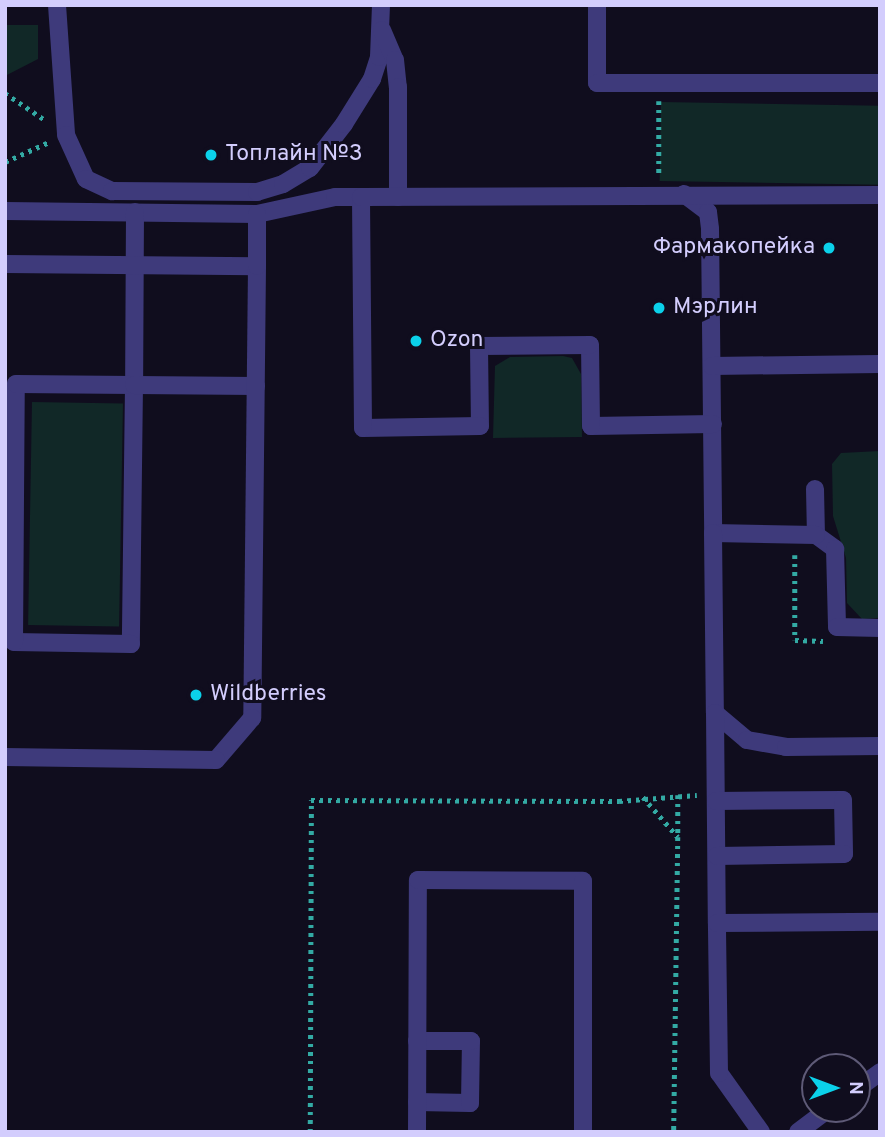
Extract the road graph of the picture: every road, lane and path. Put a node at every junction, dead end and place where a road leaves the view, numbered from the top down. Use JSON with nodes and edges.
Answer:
{"nodes":[{"id":1,"x":57,"y":5,"type":"edge"},
{"id":2,"x":381,"y":5,"type":"edge"},
{"id":3,"x":597,"y":5,"type":"edge"},
{"id":4,"x":382,"y":30,"type":"junction"},
{"id":5,"x":658,"y":83,"type":"junction"},
{"id":6,"x":880,"y":83,"type":"edge"},
{"id":7,"x":5,"y":93,"type":"edge"},
{"id":8,"x":66,"y":135,"type":"junction"},
{"id":9,"x":5,"y":162,"type":"edge"},
{"id":10,"x":660,"y":193,"type":"junction"},
{"id":11,"x":684,"y":194,"type":"junction"},
{"id":12,"x":880,"y":195,"type":"edge"},
{"id":13,"x":361,"y":197,"type":"junction"},
{"id":14,"x":398,"y":197,"type":"junction"},
{"id":15,"x":5,"y":211,"type":"edge"},
{"id":16,"x":135,"y":212,"type":"junction"},
{"id":17,"x":257,"y":214,"type":"junction"},
{"id":18,"x":5,"y":264,"type":"edge"},
{"id":19,"x":135,"y":265,"type":"junction"},
{"id":20,"x":257,"y":267,"type":"junction"},
{"id":21,"x":880,"y":364,"type":"edge"},
{"id":22,"x":712,"y":366,"type":"junction"},
{"id":23,"x":134,"y":385,"type":"junction"},
{"id":24,"x":256,"y":386,"type":"junction"},
{"id":25,"x":713,"y":424,"type":"junction"},
{"id":26,"x":815,"y":489,"type":"dead end"},
{"id":27,"x":11,"y":504,"type":"edge"},
{"id":28,"x":713,"y":533,"type":"junction"},
{"id":29,"x":816,"y":535,"type":"junction"},
{"id":30,"x":784,"y":549,"type":"dead end"},
{"id":31,"x":880,"y":628,"type":"edge"},
{"id":32,"x":831,"y":641,"type":"dead end"},
{"id":33,"x":715,"y":713,"type":"junction"},
{"id":34,"x":880,"y":746,"type":"edge"},
{"id":35,"x":5,"y":757,"type":"edge"},
{"id":36,"x":678,"y":794,"type":"dead end"},
{"id":37,"x":643,"y":796,"type":"dead end"},
{"id":38,"x":716,"y":801,"type":"junction"},
{"id":39,"x":678,"y":837,"type":"junction"},
{"id":40,"x":717,"y":856,"type":"junction"},
{"id":41,"x":880,"y":922,"type":"edge"},
{"id":42,"x":717,"y":923,"type":"junction"},
{"id":43,"x":417,"y":1041,"type":"junction"},
{"id":44,"x":417,"y":1102,"type":"junction"},
{"id":45,"x":417,"y":1132,"type":"edge"},
{"id":46,"x":583,"y":1132,"type":"edge"},
{"id":47,"x":674,"y":1132,"type":"edge"},
{"id":48,"x":761,"y":1132,"type":"edge"}],
"edges":[{"from":1,"to":8,"type":"street"},
{"from":2,"to":4,"type":"street"},
{"from":3,"to":5,"type":"street"},
{"from":4,"to":8,"type":"street"},
{"from":4,"to":14,"type":"street"},
{"from":5,"to":6,"type":"street"},
{"from":5,"to":10,"type":"path"},
{"from":7,"to":8,"type":"path"},
{"from":8,"to":9,"type":"path"},
{"from":10,"to":11,"type":"street"},
{"from":10,"to":14,"type":"street"},
{"from":11,"to":12,"type":"street"},
{"from":11,"to":22,"type":"street"},
{"from":13,"to":14,"type":"street"},
{"from":13,"to":17,"type":"street"},
{"from":13,"to":25,"type":"street"},
{"from":15,"to":16,"type":"street"},
{"from":16,"to":17,"type":"street"},
{"from":16,"to":19,"type":"street"},
{"from":17,"to":20,"type":"street"},
{"from":18,"to":19,"type":"street"},
{"from":19,"to":20,"type":"street"},
{"from":19,"to":23,"type":"street"},
{"from":20,"to":24,"type":"street"},
{"from":21,"to":22,"type":"street"},
{"from":22,"to":25,"type":"street"},
{"from":23,"to":24,"type":"street"},
{"from":23,"to":27,"type":"street"},
{"from":23,"to":27,"type":"street"},
{"from":24,"to":35,"type":"street"},
{"from":25,"to":28,"type":"street"},
{"from":26,"to":29,"type":"street"},
{"from":28,"to":29,"type":"street"},
{"from":28,"to":33,"type":"street"},
{"from":29,"to":31,"type":"street"},
{"from":30,"to":32,"type":"path"},
{"from":33,"to":34,"type":"street"},
{"from":33,"to":38,"type":"street"},
{"from":36,"to":39,"type":"path"},
{"from":37,"to":39,"type":"path"},
{"from":38,"to":40,"type":"street"},
{"from":38,"to":40,"type":"street"},
{"from":39,"to":47,"type":"path"},
{"from":40,"to":42,"type":"street"},
{"from":41,"to":42,"type":"street"},
{"from":42,"to":48,"type":"street"},
{"from":43,"to":44,"type":"street"},
{"from":43,"to":44,"type":"street"},
{"from":43,"to":46,"type":"street"},
{"from":44,"to":45,"type":"street"}]}
